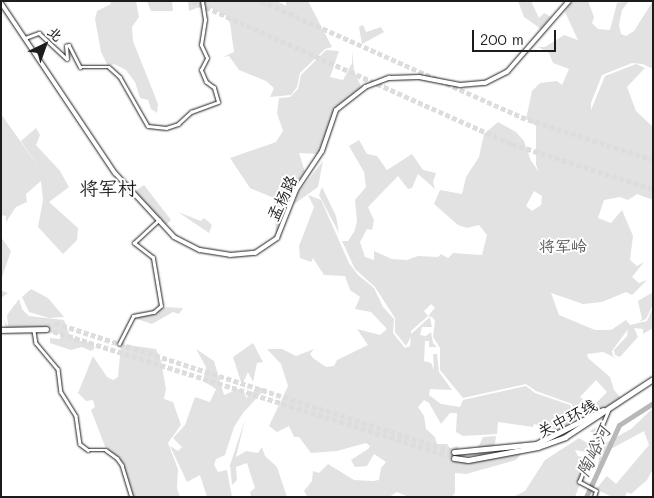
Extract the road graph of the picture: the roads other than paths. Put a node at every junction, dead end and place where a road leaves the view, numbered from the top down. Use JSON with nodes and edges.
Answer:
{"nodes":[{"id":1,"x":202,"y":1,"type":"edge"},
{"id":2,"x":569,"y":1,"type":"edge"},
{"id":3,"x":1,"y":3,"type":"edge"},
{"id":4,"x":25,"y":38,"type":"junction"},
{"id":5,"x":159,"y":220,"type":"junction"},
{"id":6,"x":1,"y":329,"type":"edge"},
{"id":7,"x":33,"y":329,"type":"junction"},
{"id":8,"x":119,"y":344,"type":"dead end"},
{"id":9,"x":653,"y":376,"type":"edge"},
{"id":10,"x":653,"y":380,"type":"edge"},
{"id":11,"x":608,"y":410,"type":"junction"},
{"id":12,"x":454,"y":452,"type":"tunnel mouth"},
{"id":13,"x":454,"y":458,"type":"tunnel mouth"},
{"id":14,"x":132,"y":497,"type":"edge"},
{"id":15,"x":594,"y":497,"type":"edge"}],
"edges":[{"from":1,"to":4,"type":"street"},
{"from":2,"to":5,"type":"main road","name":"孟杨路"},
{"from":3,"to":4,"type":"main road","name":"孟杨路"},
{"from":4,"to":5,"type":"main road","name":"孟杨路"},
{"from":5,"to":8,"type":"street"},
{"from":6,"to":7,"type":"highway"},
{"from":6,"to":7,"type":"highway"},
{"from":7,"to":14,"type":"street"},
{"from":9,"to":12,"type":"highway","name":"关中环线"},
{"from":10,"to":11,"type":"highway","name":"关中环线"},
{"from":11,"to":13,"type":"highway","name":"关中环线"},
{"from":11,"to":15,"type":"street"}]}
